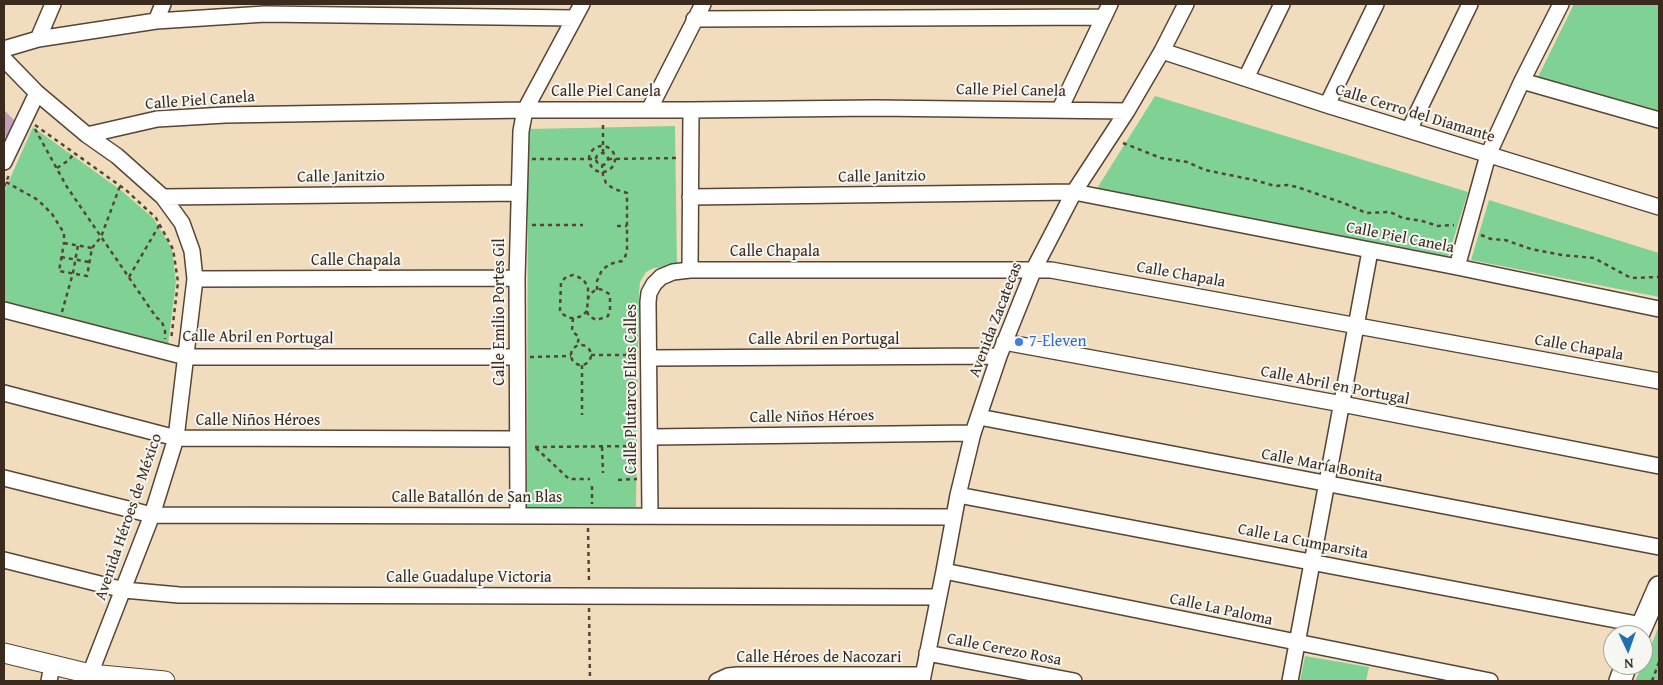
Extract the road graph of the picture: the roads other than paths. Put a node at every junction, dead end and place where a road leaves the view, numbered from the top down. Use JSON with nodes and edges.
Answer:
{"nodes":[{"id":1,"x":53,"y":4,"type":"edge"},
{"id":2,"x":163,"y":4,"type":"edge"},
{"id":3,"x":582,"y":4,"type":"edge"},
{"id":4,"x":703,"y":4,"type":"edge"},
{"id":5,"x":1186,"y":4,"type":"edge"},
{"id":6,"x":1282,"y":4,"type":"edge"},
{"id":7,"x":1376,"y":4,"type":"edge"},
{"id":8,"x":1470,"y":4,"type":"edge"},
{"id":9,"x":1561,"y":4,"type":"edge"},
{"id":10,"x":268,"y":9,"type":"edge"},
{"id":11,"x":379,"y":10,"type":"edge"},
{"id":12,"x":1107,"y":10,"type":"edge"},
{"id":13,"x":574,"y":18,"type":"junction"},
{"id":14,"x":694,"y":20,"type":"junction"},
{"id":15,"x":156,"y":21,"type":"junction"},
{"id":16,"x":38,"y":39,"type":"junction"},
{"id":17,"x":4,"y":48,"type":"edge"},
{"id":18,"x":1162,"y":51,"type":"junction"},
{"id":19,"x":4,"y":59,"type":"edge"},
{"id":20,"x":1246,"y":78,"type":"junction"},
{"id":21,"x":1522,"y":81,"type":"junction"},
{"id":22,"x":37,"y":92,"type":"junction"},
{"id":23,"x":1327,"y":104,"type":"junction"},
{"id":24,"x":1060,"y":109,"type":"junction"},
{"id":25,"x":525,"y":110,"type":"junction"},
{"id":26,"x":649,"y":110,"type":"junction"},
{"id":27,"x":691,"y":110,"type":"junction"},
{"id":28,"x":1127,"y":111,"type":"junction"},
{"id":29,"x":1659,"y":120,"type":"edge"},
{"id":30,"x":1409,"y":130,"type":"junction"},
{"id":31,"x":87,"y":135,"type":"junction"},
{"id":32,"x":1488,"y":155,"type":"junction"},
{"id":33,"x":7,"y":168,"type":"edge"},
{"id":34,"x":518,"y":192,"type":"junction"},
{"id":35,"x":1074,"y":192,"type":"junction"},
{"id":36,"x":163,"y":197,"type":"junction"},
{"id":37,"x":690,"y":197,"type":"junction"},
{"id":38,"x":1659,"y":207,"type":"edge"},
{"id":39,"x":1370,"y":250,"type":"junction"},
{"id":40,"x":1457,"y":267,"type":"junction"},
{"id":41,"x":1034,"y":269,"type":"junction"},
{"id":42,"x":690,"y":270,"type":"junction"},
{"id":43,"x":517,"y":278,"type":"junction"},
{"id":44,"x":194,"y":279,"type":"junction"},
{"id":45,"x":1659,"y":309,"type":"edge"},
{"id":46,"x":4,"y":310,"type":"edge"},
{"id":47,"x":1357,"y":326,"type":"junction"},
{"id":48,"x":1002,"y":349,"type":"junction"},
{"id":49,"x":186,"y":356,"type":"junction"},
{"id":50,"x":522,"y":357,"type":"junction"},
{"id":51,"x":644,"y":357,"type":"junction"},
{"id":52,"x":1659,"y":381,"type":"edge"},
{"id":53,"x":4,"y":393,"type":"edge"},
{"id":54,"x":1342,"y":404,"type":"junction"},
{"id":55,"x":979,"y":417,"type":"junction"},
{"id":56,"x":974,"y":433,"type":"junction"},
{"id":57,"x":644,"y":437,"type":"junction"},
{"id":58,"x":176,"y":438,"type":"junction"},
{"id":59,"x":522,"y":443,"type":"junction"},
{"id":60,"x":1659,"y":466,"type":"edge"},
{"id":61,"x":4,"y":478,"type":"edge"},
{"id":62,"x":1326,"y":484,"type":"junction"},
{"id":63,"x":958,"y":494,"type":"junction"},
{"id":64,"x":152,"y":515,"type":"junction"},
{"id":65,"x":518,"y":515,"type":"junction"},
{"id":66,"x":650,"y":516,"type":"junction"},
{"id":67,"x":954,"y":517,"type":"junction"},
{"id":68,"x":1659,"y":547,"type":"edge"},
{"id":69,"x":4,"y":560,"type":"edge"},
{"id":70,"x":1312,"y":561,"type":"junction"},
{"id":71,"x":944,"y":571,"type":"junction"},
{"id":72,"x":124,"y":590,"type":"junction"},
{"id":73,"x":1657,"y":595,"type":"edge"},
{"id":74,"x":938,"y":597,"type":"junction"},
{"id":75,"x":1616,"y":625,"type":"edge"},
{"id":76,"x":1642,"y":625,"type":"edge"},
{"id":77,"x":1297,"y":643,"type":"junction"},
{"id":78,"x":4,"y":653,"type":"edge"},
{"id":79,"x":927,"y":654,"type":"junction"},
{"id":80,"x":50,"y":673,"type":"edge"},
{"id":81,"x":90,"y":674,"type":"junction"},
{"id":82,"x":922,"y":678,"type":"edge"},
{"id":83,"x":165,"y":681,"type":"edge"},
{"id":84,"x":718,"y":681,"type":"edge"},
{"id":85,"x":1074,"y":681,"type":"edge"},
{"id":86,"x":1290,"y":681,"type":"edge"},
{"id":87,"x":1490,"y":681,"type":"edge"}],
"edges":[{"from":1,"to":16,"type":"street"},
{"from":2,"to":15,"type":"street"},
{"from":3,"to":13,"type":"street","name":"Calle Emilio Portes Gil"},
{"from":4,"to":14,"type":"street"},
{"from":5,"to":18,"type":"street","name":"Avenida Zacatecas"},
{"from":6,"to":20,"type":"street"},
{"from":7,"to":23,"type":"street"},
{"from":8,"to":30,"type":"street"},
{"from":9,"to":21,"type":"street"},
{"from":10,"to":11,"type":"street"},
{"from":10,"to":15,"type":"street"},
{"from":11,"to":13,"type":"street"},
{"from":12,"to":14,"type":"street"},
{"from":12,"to":24,"type":"street"},
{"from":13,"to":25,"type":"street","name":"Calle Emilio Portes Gil"},
{"from":14,"to":26,"type":"street"},
{"from":15,"to":16,"type":"street"},
{"from":16,"to":17,"type":"street"},
{"from":18,"to":20,"type":"street","name":"Calle Cerro del Diamante"},
{"from":18,"to":28,"type":"street","name":"Avenida Zacatecas"},
{"from":19,"to":22,"type":"street","name":"Avenida Héroes de México"},
{"from":20,"to":23,"type":"street","name":"Calle Cerro del Diamante"},
{"from":21,"to":29,"type":"street"},
{"from":21,"to":32,"type":"street"},
{"from":22,"to":31,"type":"street","name":"Avenida Héroes de México"},
{"from":22,"to":33,"type":"street"},
{"from":23,"to":30,"type":"street","name":"Calle Cerro del Diamante"},
{"from":24,"to":27,"type":"street","name":"Calle Piel Canela"},
{"from":24,"to":28,"type":"street","name":"Calle Piel Canela"},
{"from":25,"to":26,"type":"street","name":"Calle Piel Canela"},
{"from":25,"to":31,"type":"street","name":"Calle Piel Canela"},
{"from":25,"to":34,"type":"street","name":"Calle Emilio Portes Gil"},
{"from":26,"to":27,"type":"street","name":"Calle Piel Canela"},
{"from":27,"to":37,"type":"street"},
{"from":28,"to":35,"type":"street","name":"Avenida Zacatecas"},
{"from":30,"to":32,"type":"street","name":"Calle Cerro del Diamante"},
{"from":31,"to":36,"type":"street","name":"Avenida Héroes de México"},
{"from":32,"to":38,"type":"street","name":"Calle Cerro del Diamante"},
{"from":32,"to":40,"type":"street"},
{"from":34,"to":36,"type":"street","name":"Calle Janitzio"},
{"from":34,"to":43,"type":"street","name":"Calle Emilio Portes Gil"},
{"from":35,"to":37,"type":"street","name":"Calle Janitzio"},
{"from":35,"to":39,"type":"street","name":"Calle Piel Canela"},
{"from":35,"to":41,"type":"street","name":"Avenida Zacatecas"},
{"from":36,"to":44,"type":"street","name":"Avenida Héroes de México"},
{"from":37,"to":42,"type":"street"},
{"from":39,"to":40,"type":"street","name":"Calle Piel Canela"},
{"from":39,"to":47,"type":"street"},
{"from":40,"to":45,"type":"street","name":"Calle Piel Canela"},
{"from":41,"to":42,"type":"street","name":"Calle Chapala"},
{"from":41,"to":47,"type":"street","name":"Calle Chapala"},
{"from":41,"to":48,"type":"street","name":"Avenida Zacatecas"},
{"from":42,"to":51,"type":"street","name":"Calle Plutarco Elías Calles"},
{"from":43,"to":44,"type":"street","name":"Calle Chapala"},
{"from":43,"to":50,"type":"street","name":"Calle Emilio Portes Gil"},
{"from":44,"to":49,"type":"street","name":"Avenida Héroes de México"},
{"from":46,"to":49,"type":"street","name":"Calle Abril en Portugal"},
{"from":47,"to":52,"type":"street","name":"Calle Chapala"},
{"from":47,"to":54,"type":"street"},
{"from":48,"to":51,"type":"street","name":"Calle Abril en Portugal"},
{"from":48,"to":54,"type":"street","name":"Calle Abril en Portugal"},
{"from":48,"to":55,"type":"street","name":"Avenida Zacatecas"},
{"from":49,"to":50,"type":"street","name":"Calle Abril en Portugal"},
{"from":49,"to":58,"type":"street","name":"Avenida Héroes de México"},
{"from":50,"to":59,"type":"street","name":"Calle Emilio Portes Gil"},
{"from":51,"to":57,"type":"street","name":"Calle Plutarco Elías Calles"},
{"from":53,"to":58,"type":"street","name":"Calle Niños Héroes"},
{"from":54,"to":60,"type":"street","name":"Calle Abril en Portugal"},
{"from":54,"to":62,"type":"street"},
{"from":55,"to":56,"type":"street","name":"Avenida Zacatecas"},
{"from":55,"to":62,"type":"street","name":"Calle María Bonita"},
{"from":56,"to":57,"type":"street","name":"Calle Niños Héroes"},
{"from":56,"to":63,"type":"street","name":"Avenida Zacatecas"},
{"from":57,"to":66,"type":"street","name":"Calle Plutarco Elías Calles"},
{"from":58,"to":59,"type":"street","name":"Calle Niños Héroes"},
{"from":58,"to":64,"type":"street","name":"Avenida Héroes de México"},
{"from":59,"to":65,"type":"street","name":"Calle Emilio Portes Gil"},
{"from":61,"to":64,"type":"street","name":"Calle Batallón de San Blas"},
{"from":62,"to":68,"type":"street","name":"Calle María Bonita"},
{"from":62,"to":70,"type":"street"},
{"from":63,"to":67,"type":"street","name":"Avenida Zacatecas"},
{"from":63,"to":70,"type":"street","name":"Calle La Cumparsita"},
{"from":64,"to":65,"type":"street","name":"Calle Batallón de San Blas"},
{"from":64,"to":72,"type":"street","name":"Avenida Héroes de México"},
{"from":65,"to":66,"type":"street","name":"Calle Batallón de San Blas"},
{"from":66,"to":67,"type":"street","name":"Calle Batallón de San Blas"},
{"from":67,"to":71,"type":"street","name":"Avenida Zacatecas"},
{"from":69,"to":72,"type":"street","name":"Calle Guadalupe Victoria"},
{"from":70,"to":75,"type":"street","name":"Calle La Cumparsita"},
{"from":70,"to":77,"type":"street"},
{"from":71,"to":74,"type":"street","name":"Avenida Zacatecas"},
{"from":71,"to":77,"type":"street","name":"Calle La Paloma"},
{"from":72,"to":74,"type":"street","name":"Calle Guadalupe Victoria"},
{"from":72,"to":81,"type":"street","name":"Avenida Héroes de México"},
{"from":73,"to":76,"type":"main road"},
{"from":74,"to":79,"type":"street","name":"Avenida Zacatecas"},
{"from":77,"to":86,"type":"street"},
{"from":77,"to":87,"type":"street","name":"Calle La Paloma"},
{"from":78,"to":80,"type":"street"},
{"from":79,"to":82,"type":"street","name":"Avenida Zacatecas"},
{"from":79,"to":85,"type":"street","name":"Calle Cerezo Rosa"},
{"from":80,"to":81,"type":"street"},
{"from":81,"to":83,"type":"street"},
{"from":82,"to":84,"type":"street","name":"Calle Héroes de Nacozari"}]}
